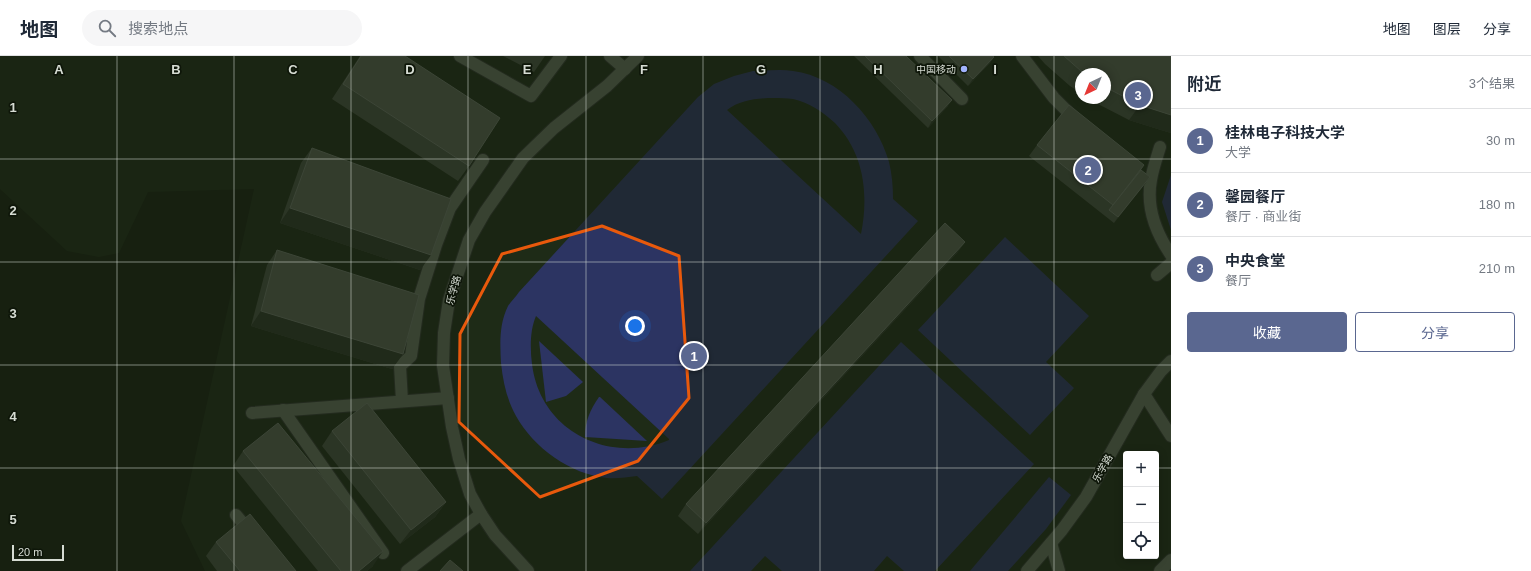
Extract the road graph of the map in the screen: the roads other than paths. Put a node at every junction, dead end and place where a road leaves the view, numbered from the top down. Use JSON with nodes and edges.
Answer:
{"nodes":[{"id":1,"x":460,"y":56,"type":"edge"},
{"id":2,"x":561,"y":56,"type":"edge"},
{"id":3,"x":610,"y":56,"type":"edge"},
{"id":4,"x":638,"y":56,"type":"edge"},
{"id":5,"x":920,"y":56,"type":"edge"},
{"id":6,"x":1022,"y":56,"type":"edge"},
{"id":7,"x":625,"y":69,"type":"junction"},
{"id":8,"x":962,"y":98,"type":"dead end"},
{"id":9,"x":1086,"y":129,"type":"edge"},
{"id":10,"x":1160,"y":147,"type":"dead end"},
{"id":11,"x":483,"y":160,"type":"edge"},
{"id":12,"x":1139,"y":171,"type":"edge"},
{"id":13,"x":1151,"y":180,"type":"junction"},
{"id":14,"x":436,"y":202,"type":"edge"},
{"id":15,"x":450,"y":208,"type":"junction"},
{"id":16,"x":1171,"y":255,"type":"edge"},
{"id":17,"x":1171,"y":263,"type":"edge"},
{"id":18,"x":1157,"y":275,"type":"dead end"},
{"id":19,"x":404,"y":294,"type":"edge"},
{"id":20,"x":419,"y":299,"type":"junction"},
{"id":21,"x":1171,"y":361,"type":"edge"},
{"id":22,"x":1144,"y":394,"type":"junction"},
{"id":23,"x":448,"y":398,"type":"junction"},
{"id":24,"x":402,"y":401,"type":"junction"},
{"id":25,"x":283,"y":410,"type":"junction"},
{"id":26,"x":252,"y":412,"type":"dead end"},
{"id":27,"x":1171,"y":436,"type":"edge"},
{"id":28,"x":481,"y":514,"type":"junction"},
{"id":29,"x":236,"y":515,"type":"dead end"},
{"id":30,"x":259,"y":543,"type":"edge"},
{"id":31,"x":1051,"y":543,"type":"junction"},
{"id":32,"x":383,"y":553,"type":"edge"},
{"id":33,"x":406,"y":571,"type":"edge"},
{"id":34,"x":528,"y":571,"type":"edge"},
{"id":35,"x":1027,"y":571,"type":"edge"},
{"id":36,"x":1059,"y":571,"type":"edge"}],
"edges":[{"from":1,"to":2,"type":"street"},
{"from":3,"to":7,"type":"street"},
{"from":4,"to":7,"type":"street","name":"乐学路"},
{"from":5,"to":8,"type":"street"},
{"from":6,"to":9,"type":"street"},
{"from":7,"to":23,"type":"street","name":"乐学路"},
{"from":10,"to":13,"type":"street"},
{"from":11,"to":15,"type":"street"},
{"from":12,"to":13,"type":"street"},
{"from":13,"to":16,"type":"street"},
{"from":14,"to":15,"type":"street"},
{"from":15,"to":20,"type":"street"},
{"from":17,"to":18,"type":"street"},
{"from":19,"to":20,"type":"street"},
{"from":20,"to":24,"type":"street"},
{"from":21,"to":22,"type":"street","name":"乐学路"},
{"from":22,"to":27,"type":"street"},
{"from":22,"to":31,"type":"street","name":"乐学路"},
{"from":23,"to":24,"type":"street"},
{"from":23,"to":28,"type":"street","name":"乐学路"},
{"from":24,"to":25,"type":"street"},
{"from":25,"to":26,"type":"street"},
{"from":25,"to":32,"type":"street"},
{"from":28,"to":33,"type":"street"},
{"from":28,"to":34,"type":"street","name":"乐学路"},
{"from":29,"to":30,"type":"street"},
{"from":31,"to":35,"type":"street","name":"乐学路"},
{"from":31,"to":36,"type":"street"}]}
